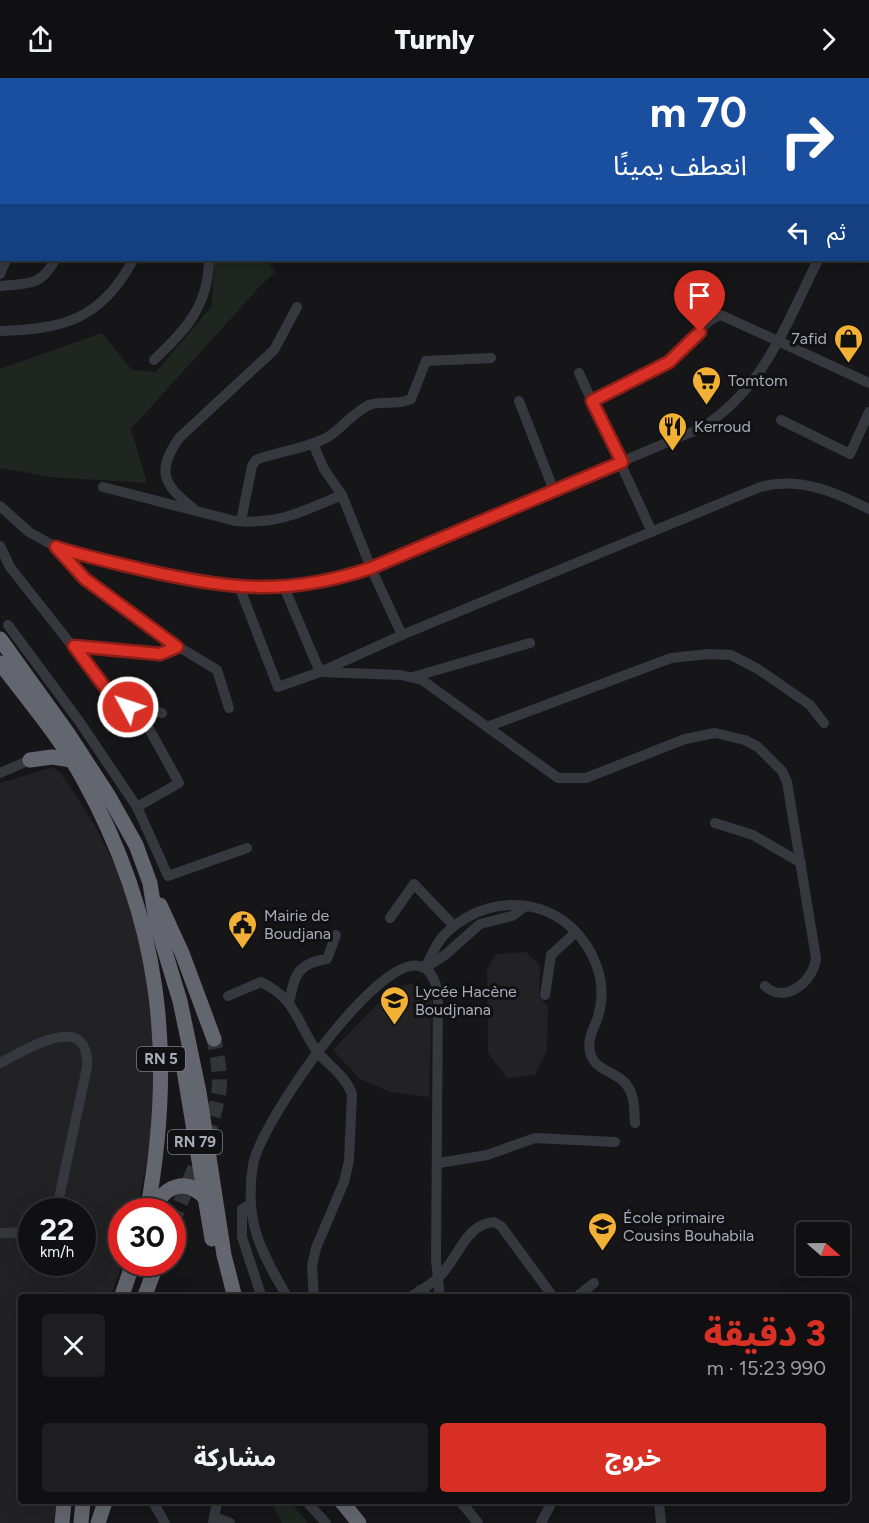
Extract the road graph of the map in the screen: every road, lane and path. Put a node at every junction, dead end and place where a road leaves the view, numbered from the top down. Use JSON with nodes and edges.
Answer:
{"nodes":[{"id":1,"x":54,"y":261,"type":"edge"},
{"id":2,"x":132,"y":261,"type":"edge"},
{"id":3,"x":209,"y":261,"type":"edge"},
{"id":4,"x":818,"y":261,"type":"edge"},
{"id":5,"x":0,"y":286,"type":"edge"},
{"id":6,"x":297,"y":307,"type":"dead end"},
{"id":7,"x":0,"y":331,"type":"edge"},
{"id":8,"x":778,"y":341,"type":"junction"},
{"id":9,"x":491,"y":358,"type":"dead end"},
{"id":10,"x":154,"y":360,"type":"dead end"},
{"id":11,"x":579,"y":373,"type":"dead end"},
{"id":12,"x":869,"y":383,"type":"edge"},
{"id":13,"x":519,"y":401,"type":"dead end"},
{"id":14,"x":592,"y":401,"type":"junction"},
{"id":15,"x":869,"y":412,"type":"edge"},
{"id":16,"x":780,"y":420,"type":"dead end"},
{"id":17,"x":313,"y":444,"type":"junction"},
{"id":18,"x":622,"y":462,"type":"junction"},
{"id":19,"x":103,"y":487,"type":"dead end"},
{"id":20,"x":554,"y":490,"type":"junction"},
{"id":21,"x":342,"y":495,"type":"junction"},
{"id":22,"x":0,"y":506,"type":"edge"},
{"id":23,"x":869,"y":508,"type":"edge"},
{"id":24,"x":198,"y":511,"type":"junction"},
{"id":25,"x":241,"y":521,"type":"junction"},
{"id":26,"x":652,"y":532,"type":"junction"},
{"id":27,"x":0,"y":546,"type":"edge"},
{"id":28,"x":56,"y":547,"type":"junction"},
{"id":29,"x":371,"y":568,"type":"junction"},
{"id":30,"x":239,"y":586,"type":"junction"},
{"id":31,"x":284,"y":587,"type":"junction"},
{"id":32,"x":8,"y":625,"type":"dead end"},
{"id":33,"x":402,"y":635,"type":"junction"},
{"id":34,"x":0,"y":639,"type":"edge"},
{"id":35,"x":530,"y":643,"type":"dead end"},
{"id":36,"x":74,"y":646,"type":"junction"},
{"id":37,"x":177,"y":647,"type":"junction"},
{"id":38,"x":0,"y":663,"type":"edge"},
{"id":39,"x":320,"y":672,"type":"junction"},
{"id":40,"x":413,"y":677,"type":"junction"},
{"id":41,"x":115,"y":698,"type":"junction"},
{"id":42,"x":229,"y":708,"type":"dead end"},
{"id":43,"x":162,"y":713,"type":"dead end"},
{"id":44,"x":824,"y":723,"type":"dead end"},
{"id":45,"x":487,"y":727,"type":"junction"},
{"id":46,"x":56,"y":736,"type":"junction"},
{"id":47,"x":30,"y":760,"type":"junction"},
{"id":48,"x":72,"y":760,"type":"junction"},
{"id":49,"x":109,"y":764,"type":"junction"},
{"id":50,"x":0,"y":773,"type":"edge"},
{"id":51,"x":95,"y":774,"type":"junction"},
{"id":52,"x":137,"y":807,"type":"junction"},
{"id":53,"x":715,"y":823,"type":"dead end"},
{"id":54,"x":247,"y":848,"type":"dead end"},
{"id":55,"x":801,"y":863,"type":"junction"},
{"id":56,"x":150,"y":883,"type":"junction"},
{"id":57,"x":139,"y":906,"type":"junction"},
{"id":58,"x":526,"y":906,"type":"junction"},
{"id":59,"x":390,"y":918,"type":"dead end"},
{"id":60,"x":454,"y":926,"type":"junction"},
{"id":61,"x":576,"y":932,"type":"junction"},
{"id":62,"x":336,"y":935,"type":"dead end"},
{"id":63,"x":424,"y":968,"type":"junction"},
{"id":64,"x":171,"y":986,"type":"junction"},
{"id":65,"x":765,"y":986,"type":"dead end"},
{"id":66,"x":545,"y":995,"type":"dead end"},
{"id":67,"x":228,"y":996,"type":"dead end"},
{"id":68,"x":289,"y":1004,"type":"junction"},
{"id":69,"x":214,"y":1039,"type":"tunnel mouth"},
{"id":70,"x":318,"y":1052,"type":"junction"},
{"id":71,"x":0,"y":1063,"type":"edge"},
{"id":72,"x":635,"y":1123,"type":"dead end"},
{"id":73,"x":615,"y":1142,"type":"dead end"},
{"id":74,"x":439,"y":1163,"type":"junction"},
{"id":75,"x":59,"y":1198,"type":"edge"},
{"id":76,"x":151,"y":1198,"type":"edge"},
{"id":77,"x":160,"y":1198,"type":"edge"},
{"id":78,"x":251,"y":1203,"type":"junction"},
{"id":79,"x":218,"y":1214,"type":"junction"},
{"id":80,"x":18,"y":1232,"type":"edge"},
{"id":81,"x":0,"y":1233,"type":"edge"},
{"id":82,"x":129,"y":1276,"type":"edge"},
{"id":83,"x":153,"y":1276,"type":"edge"},
{"id":84,"x":438,"y":1278,"type":"junction"},
{"id":85,"x":594,"y":1283,"type":"dead end"},
{"id":86,"x":420,"y":1290,"type":"junction"},
{"id":87,"x":122,"y":1294,"type":"edge"},
{"id":88,"x":146,"y":1294,"type":"edge"},
{"id":89,"x":226,"y":1294,"type":"edge"},
{"id":90,"x":234,"y":1294,"type":"edge"},
{"id":91,"x":261,"y":1294,"type":"edge"},
{"id":92,"x":286,"y":1294,"type":"edge"},
{"id":93,"x":314,"y":1294,"type":"edge"},
{"id":94,"x":414,"y":1294,"type":"edge"},
{"id":95,"x":425,"y":1294,"type":"edge"},
{"id":96,"x":440,"y":1294,"type":"edge"},
{"id":97,"x":551,"y":1294,"type":"edge"},
{"id":98,"x":580,"y":1294,"type":"edge"},
{"id":99,"x":64,"y":1504,"type":"edge"},
{"id":100,"x":83,"y":1504,"type":"edge"},
{"id":101,"x":104,"y":1504,"type":"edge"},
{"id":102,"x":154,"y":1504,"type":"edge"},
{"id":103,"x":217,"y":1504,"type":"edge"},
{"id":104,"x":309,"y":1504,"type":"edge"},
{"id":105,"x":344,"y":1504,"type":"edge"},
{"id":106,"x":352,"y":1504,"type":"edge"},
{"id":107,"x":463,"y":1504,"type":"edge"},
{"id":108,"x":551,"y":1504,"type":"edge"},
{"id":109,"x":659,"y":1504,"type":"edge"},
{"id":110,"x":214,"y":1520,"type":"edge"},
{"id":111,"x":62,"y":1523,"type":"edge"},
{"id":112,"x":81,"y":1523,"type":"edge"},
{"id":113,"x":98,"y":1523,"type":"edge"},
{"id":114,"x":165,"y":1523,"type":"edge"},
{"id":115,"x":230,"y":1523,"type":"edge"},
{"id":116,"x":326,"y":1523,"type":"edge"},
{"id":117,"x":359,"y":1523,"type":"edge"},
{"id":118,"x":367,"y":1523,"type":"edge"},
{"id":119,"x":478,"y":1523,"type":"edge"},
{"id":120,"x":541,"y":1523,"type":"edge"},
{"id":121,"x":661,"y":1523,"type":"edge"}],
"edges":[{"from":1,"to":5,"type":"street"},
{"from":2,"to":7,"type":"street"},
{"from":3,"to":10,"type":"street"},
{"from":4,"to":8,"type":"street"},
{"from":6,"to":24,"type":"street"},
{"from":8,"to":12,"type":"street"},
{"from":8,"to":14,"type":"street"},
{"from":8,"to":18,"type":"street"},
{"from":9,"to":17,"type":"street"},
{"from":11,"to":14,"type":"street"},
{"from":13,"to":20,"type":"street"},
{"from":14,"to":18,"type":"street"},
{"from":15,"to":16,"type":"street"},
{"from":17,"to":21,"type":"street"},
{"from":17,"to":25,"type":"street"},
{"from":18,"to":20,"type":"street"},
{"from":18,"to":26,"type":"street"},
{"from":19,"to":24,"type":"street"},
{"from":20,"to":29,"type":"street"},
{"from":21,"to":25,"type":"street"},
{"from":21,"to":29,"type":"street"},
{"from":22,"to":28,"type":"street"},
{"from":23,"to":26,"type":"street"},
{"from":24,"to":25,"type":"street"},
{"from":26,"to":33,"type":"street"},
{"from":27,"to":36,"type":"street"},
{"from":28,"to":30,"type":"street"},
{"from":28,"to":37,"type":"street"},
{"from":29,"to":31,"type":"street"},
{"from":29,"to":33,"type":"street"},
{"from":30,"to":31,"type":"street"},
{"from":30,"to":39,"type":"street"},
{"from":31,"to":39,"type":"street"},
{"from":32,"to":49,"type":"street"},
{"from":33,"to":39,"type":"street"},
{"from":34,"to":51,"type":"highway"},
{"from":35,"to":40,"type":"street"},
{"from":36,"to":37,"type":"street"},
{"from":36,"to":41,"type":"street"},
{"from":37,"to":42,"type":"street"},
{"from":38,"to":46,"type":"highway","number":"RN 5"},
{"from":39,"to":40,"type":"street"},
{"from":40,"to":45,"type":"street"},
{"from":41,"to":43,"type":"street"},
{"from":41,"to":52,"type":"street"},
{"from":44,"to":45,"type":"street"},
{"from":45,"to":55,"type":"street"},
{"from":46,"to":47,"type":"highway"},
{"from":46,"to":48,"type":"highway","number":"RN 5"},
{"from":47,"to":48,"type":"highway"},
{"from":47,"to":50,"type":"street"},
{"from":48,"to":57,"type":"highway","number":"RN 5"},
{"from":49,"to":51,"type":"street"},
{"from":49,"to":52,"type":"street"},
{"from":51,"to":56,"type":"highway"},
{"from":52,"to":54,"type":"street"},
{"from":53,"to":55,"type":"street"},
{"from":55,"to":65,"type":"street"},
{"from":56,"to":64,"type":"highway","number":"RN 79"},
{"from":56,"to":69,"type":"highway"},
{"from":57,"to":64,"type":"highway","number":"RN 79"},
{"from":57,"to":76,"type":"highway","number":"RN 5"},
{"from":58,"to":60,"type":"street"},
{"from":58,"to":61,"type":"street"},
{"from":58,"to":63,"type":"street"},
{"from":59,"to":60,"type":"street"},
{"from":60,"to":63,"type":"street"},
{"from":61,"to":66,"type":"street"},
{"from":61,"to":72,"type":"street"},
{"from":62,"to":68,"type":"street"},
{"from":63,"to":70,"type":"street"},
{"from":63,"to":74,"type":"street"},
{"from":64,"to":79,"type":"highway","number":"RN 79"},
{"from":64,"to":89,"type":"highway","number":"RN 79"},
{"from":67,"to":68,"type":"street"},
{"from":68,"to":70,"type":"street"},
{"from":70,"to":78,"type":"street"},
{"from":70,"to":93,"type":"street"},
{"from":71,"to":75,"type":"street"},
{"from":73,"to":74,"type":"street"},
{"from":74,"to":84,"type":"street"},
{"from":77,"to":79,"type":"highway"},
{"from":78,"to":91,"type":"street"},
{"from":78,"to":92,"type":"street"},
{"from":79,"to":90,"type":"highway"},
{"from":80,"to":81,"type":"street"},
{"from":82,"to":87,"type":"highway"},
{"from":83,"to":88,"type":"highway"},
{"from":84,"to":86,"type":"street"},
{"from":84,"to":96,"type":"street"},
{"from":84,"to":97,"type":"street"},
{"from":85,"to":98,"type":"street"},
{"from":86,"to":94,"type":"street"},
{"from":86,"to":95,"type":"street"},
{"from":99,"to":111,"type":"highway"},
{"from":100,"to":112,"type":"highway"},
{"from":101,"to":113,"type":"highway"},
{"from":102,"to":114,"type":"street"},
{"from":103,"to":110,"type":"street"},
{"from":104,"to":116,"type":"street"},
{"from":105,"to":117,"type":"highway"},
{"from":106,"to":118,"type":"highway"},
{"from":107,"to":119,"type":"street"},
{"from":108,"to":120,"type":"street"},
{"from":109,"to":121,"type":"street"},
{"from":110,"to":115,"type":"street"}]}
